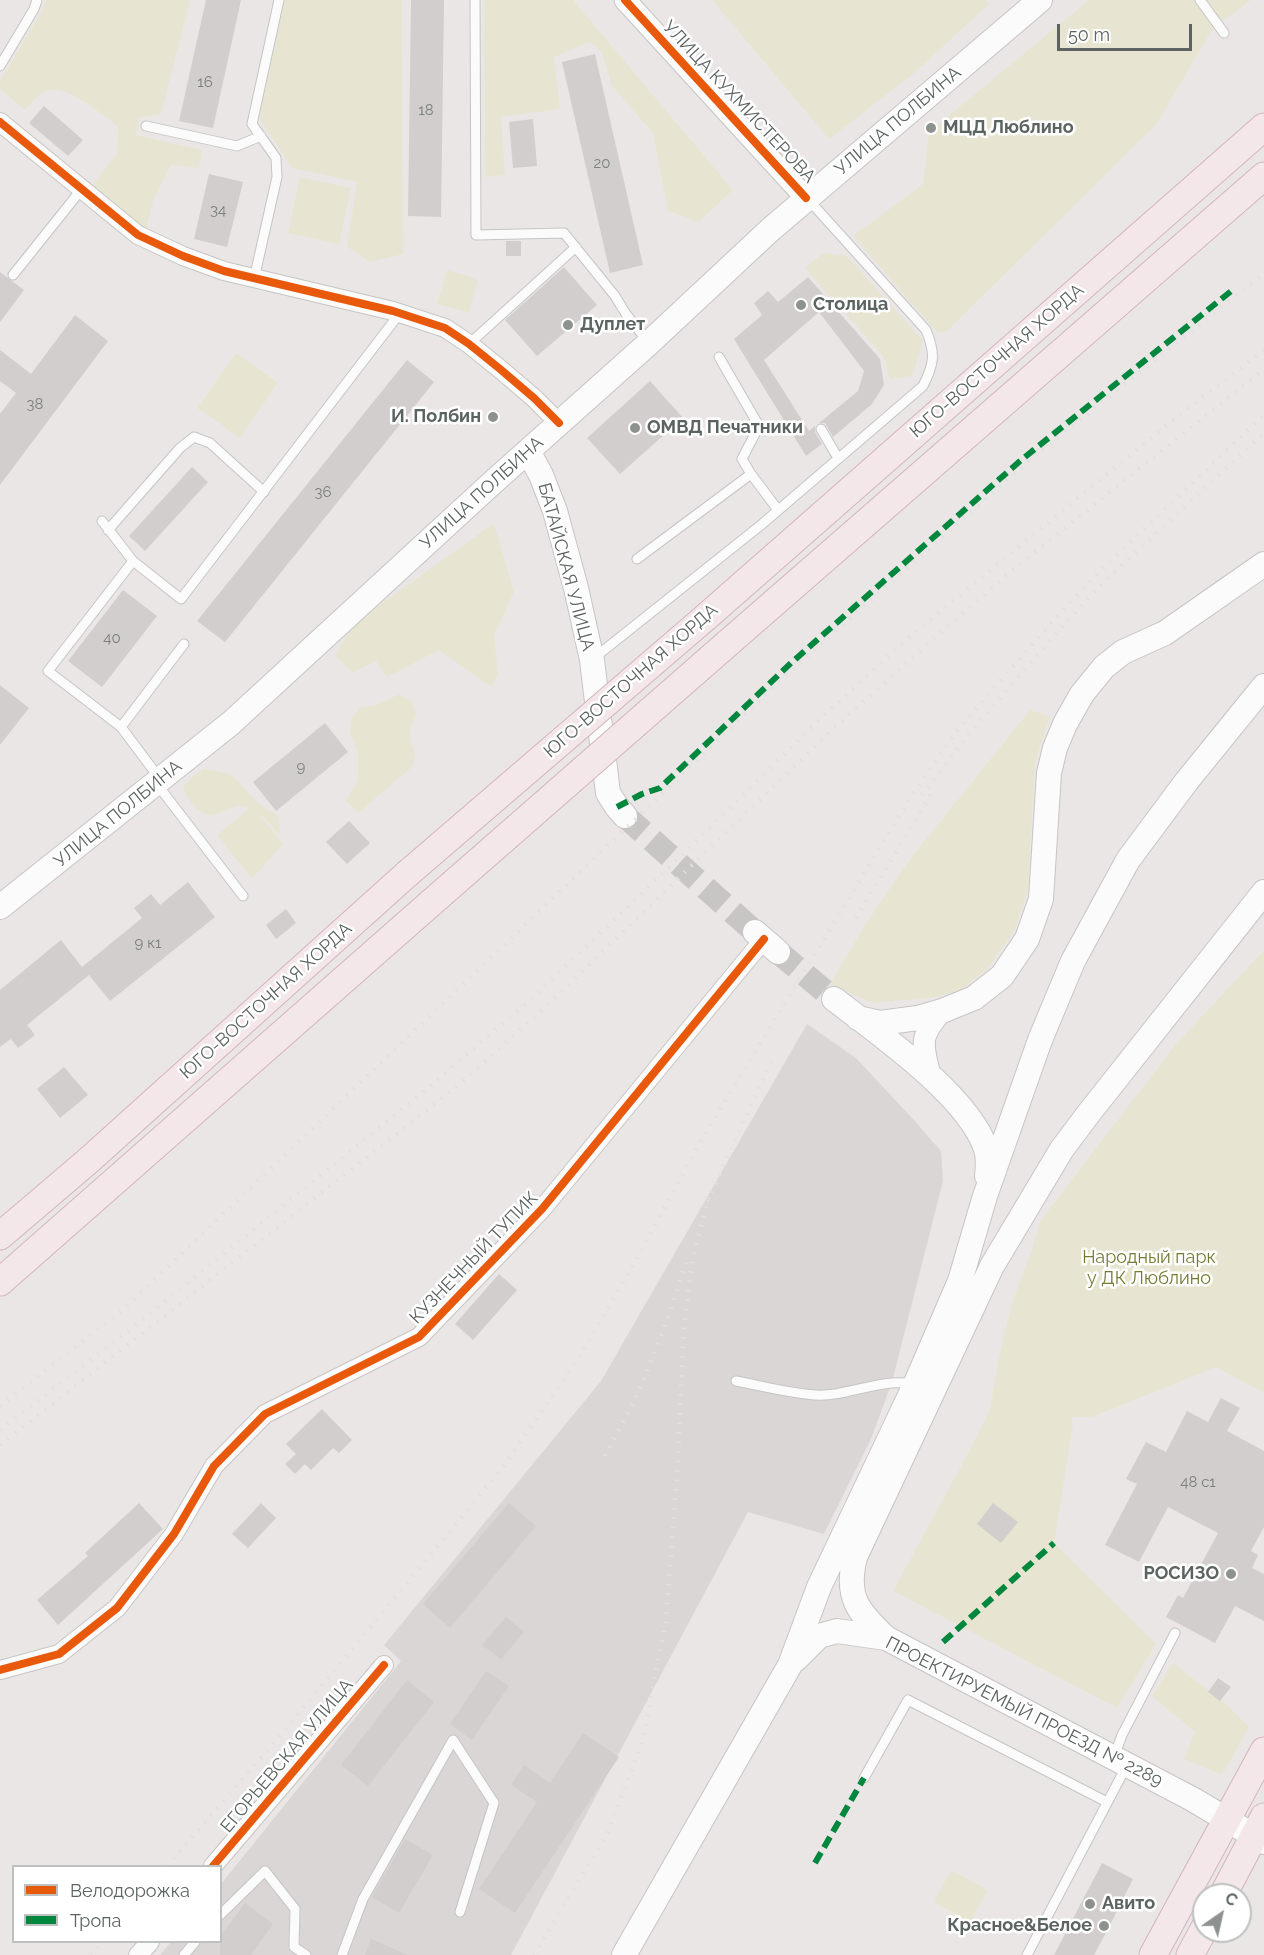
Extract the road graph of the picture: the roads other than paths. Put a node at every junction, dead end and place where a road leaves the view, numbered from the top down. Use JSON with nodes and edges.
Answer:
{"nodes":[{"id":1,"x":36,"y":0,"type":"edge"},
{"id":2,"x":279,"y":0,"type":"edge"},
{"id":3,"x":475,"y":0,"type":"edge"},
{"id":4,"x":625,"y":0,"type":"edge"},
{"id":5,"x":1040,"y":0,"type":"edge"},
{"id":6,"x":1200,"y":0,"type":"edge"},
{"id":7,"x":1224,"y":33,"type":"dead end"},
{"id":8,"x":0,"y":66,"type":"edge"},
{"id":9,"x":0,"y":122,"type":"edge"},
{"id":10,"x":146,"y":126,"type":"dead end"},
{"id":11,"x":1264,"y":128,"type":"edge"},
{"id":12,"x":261,"y":136,"type":"junction"},
{"id":13,"x":1264,"y":176,"type":"edge"},
{"id":14,"x":81,"y":190,"type":"junction"},
{"id":15,"x":806,"y":198,"type":"junction"},
{"id":16,"x":576,"y":247,"type":"junction"},
{"id":17,"x":13,"y":275,"type":"dead end"},
{"id":18,"x":254,"y":279,"type":"junction"},
{"id":19,"x":400,"y":313,"type":"junction"},
{"id":20,"x":469,"y":344,"type":"junction"},
{"id":21,"x":649,"y":344,"type":"junction"},
{"id":22,"x":719,"y":357,"type":"dead end"},
{"id":23,"x":559,"y":423,"type":"junction"},
{"id":24,"x":821,"y":429,"type":"dead end"},
{"id":25,"x":528,"y":451,"type":"junction"},
{"id":26,"x":838,"y":458,"type":"junction"},
{"id":27,"x":751,"y":474,"type":"junction"},
{"id":28,"x":264,"y":492,"type":"junction"},
{"id":29,"x":778,"y":510,"type":"junction"},
{"id":30,"x":102,"y":521,"type":"dead end"},
{"id":31,"x":108,"y":530,"type":"junction"},
{"id":32,"x":637,"y":559,"type":"dead end"},
{"id":33,"x":133,"y":561,"type":"junction"},
{"id":34,"x":1264,"y":564,"type":"edge"},
{"id":35,"x":184,"y":644,"type":"dead end"},
{"id":36,"x":592,"y":660,"type":"junction"},
{"id":37,"x":1264,"y":686,"type":"edge"},
{"id":38,"x":121,"y":727,"type":"junction"},
{"id":39,"x":158,"y":781,"type":"junction"},
{"id":40,"x":625,"y":816,"type":"tunnel mouth"},
{"id":41,"x":1264,"y":892,"type":"edge"},
{"id":42,"x":243,"y":896,"type":"dead end"},
{"id":43,"x":0,"y":907,"type":"edge"},
{"id":44,"x":766,"y":941,"type":"dead end"},
{"id":45,"x":834,"y":999,"type":"tunnel mouth"},
{"id":46,"x":942,"y":1011,"type":"junction"},
{"id":47,"x":858,"y":1018,"type":"junction"},
{"id":48,"x":930,"y":1075,"type":"junction"},
{"id":49,"x":985,"y":1196,"type":"junction"},
{"id":50,"x":0,"y":1236,"type":"edge"},
{"id":51,"x":0,"y":1282,"type":"edge"},
{"id":52,"x":736,"y":1381,"type":"dead end"},
{"id":53,"x":915,"y":1385,"type":"junction"},
{"id":54,"x":1175,"y":1633,"type":"dead end"},
{"id":55,"x":886,"y":1638,"type":"junction"},
{"id":56,"x":384,"y":1665,"type":"dead end"},
{"id":57,"x":790,"y":1665,"type":"junction"},
{"id":58,"x":0,"y":1670,"type":"edge"},
{"id":59,"x":1264,"y":1751,"type":"edge"},
{"id":60,"x":1121,"y":1761,"type":"junction"},
{"id":61,"x":864,"y":1778,"type":"dead end"},
{"id":62,"x":1107,"y":1803,"type":"junction"},
{"id":63,"x":1226,"y":1820,"type":"junction"},
{"id":64,"x":1261,"y":1832,"type":"edge"},
{"id":65,"x":214,"y":1865,"type":"edge"},
{"id":66,"x":1230,"y":1883,"type":"edge"},
{"id":67,"x":460,"y":1912,"type":"dead end"},
{"id":68,"x":222,"y":1913,"type":"edge"},
{"id":69,"x":148,"y":1943,"type":"edge"},
{"id":70,"x":193,"y":1943,"type":"edge"},
{"id":71,"x":138,"y":1955,"type":"edge"},
{"id":72,"x":184,"y":1955,"type":"edge"},
{"id":73,"x":306,"y":1955,"type":"edge"},
{"id":74,"x":342,"y":1955,"type":"edge"},
{"id":75,"x":624,"y":1955,"type":"edge"},
{"id":76,"x":1027,"y":1955,"type":"edge"},
{"id":77,"x":1153,"y":1955,"type":"edge"}],
"edges":[{"from":1,"to":8,"type":"lane"},
{"from":2,"to":12,"type":"lane"},
{"from":3,"to":16,"type":"lane"},
{"from":4,"to":15,"type":"street","name":"УЛИЦА КУХМИСТЕРОВА"},
{"from":5,"to":15,"type":"main road","name":"УЛИЦА ПОЛБИНА"},
{"from":6,"to":7,"type":"lane"},
{"from":9,"to":14,"type":"street"},
{"from":10,"to":12,"type":"lane"},
{"from":11,"to":50,"type":"main road","name":"ЮГО-ВОСТОЧНАЯ ХОРДА","bridge":true},
{"from":12,"to":18,"type":"lane"},
{"from":13,"to":51,"type":"main road","name":"ЮГО-ВОСТОЧНАЯ ХОРДА","bridge":true},
{"from":14,"to":17,"type":"lane"},
{"from":14,"to":18,"type":"street"},
{"from":15,"to":21,"type":"main road","name":"УЛИЦА ПОЛБИНА"},
{"from":15,"to":26,"type":"lane"},
{"from":16,"to":20,"type":"lane"},
{"from":16,"to":21,"type":"lane"},
{"from":18,"to":19,"type":"street"},
{"from":19,"to":20,"type":"street"},
{"from":19,"to":28,"type":"lane"},
{"from":20,"to":23,"type":"street"},
{"from":21,"to":23,"type":"main road","name":"УЛИЦА ПОЛБИНА"},
{"from":22,"to":27,"type":"lane"},
{"from":23,"to":25,"type":"main road","name":"УЛИЦА ПОЛБИНА"},
{"from":24,"to":26,"type":"lane"},
{"from":25,"to":36,"type":"main road","name":"БАТАЙСКАЯ УЛИЦА"},
{"from":25,"to":39,"type":"main road","name":"УЛИЦА ПОЛБИНА"},
{"from":26,"to":29,"type":"lane"},
{"from":27,"to":29,"type":"lane"},
{"from":27,"to":32,"type":"lane"},
{"from":28,"to":31,"type":"lane"},
{"from":28,"to":33,"type":"lane"},
{"from":29,"to":36,"type":"lane"},
{"from":30,"to":31,"type":"lane"},
{"from":31,"to":33,"type":"lane"},
{"from":33,"to":38,"type":"lane"},
{"from":34,"to":46,"type":"main road"},
{"from":35,"to":38,"type":"lane"},
{"from":36,"to":40,"type":"main road","name":"БАТАЙСКАЯ УЛИЦА"},
{"from":37,"to":49,"type":"main road"},
{"from":38,"to":39,"type":"lane"},
{"from":39,"to":42,"type":"lane"},
{"from":39,"to":43,"type":"main road","name":"УЛИЦА ПОЛБИНА"},
{"from":41,"to":55,"type":"main road"},
{"from":44,"to":58,"type":"street","name":"КУЗНЕЧНЫЙ ТУПИК"},
{"from":45,"to":47,"type":"main road"},
{"from":46,"to":47,"type":"main road"},
{"from":46,"to":48,"type":"street"},
{"from":47,"to":48,"type":"main road"},
{"from":48,"to":49,"type":"main road"},
{"from":49,"to":53,"type":"main road"},
{"from":52,"to":53,"type":"lane"},
{"from":53,"to":57,"type":"main road"},
{"from":54,"to":60,"type":"lane"},
{"from":55,"to":57,"type":"main road","name":"ПРОЕКТИРУЕМЫЙ ПРОЕЗД № 2289"},
{"from":55,"to":60,"type":"main road","name":"ПРОЕКТИРУЕМЫЙ ПРОЕЗД № 2289"},
{"from":56,"to":65,"type":"street","name":"ЕГОРЬЕВСКАЯ УЛИЦА"},
{"from":57,"to":75,"type":"main road"},
{"from":59,"to":63,"type":"main road"},
{"from":60,"to":62,"type":"lane"},
{"from":60,"to":63,"type":"main road","name":"ПРОЕКТИРУЕМЫЙ ПРОЕЗД № 2289"},
{"from":61,"to":62,"type":"lane"},
{"from":62,"to":76,"type":"lane"},
{"from":63,"to":64,"type":"main road","name":"ПРОЕКТИРУЕМЫЙ ПРОЕЗД № 2289"},
{"from":63,"to":77,"type":"main road"},
{"from":64,"to":66,"type":"main road"},
{"from":67,"to":74,"type":"lane"},
{"from":68,"to":73,"type":"lane"},
{"from":69,"to":71,"type":"street"},
{"from":70,"to":72,"type":"lane"}]}
